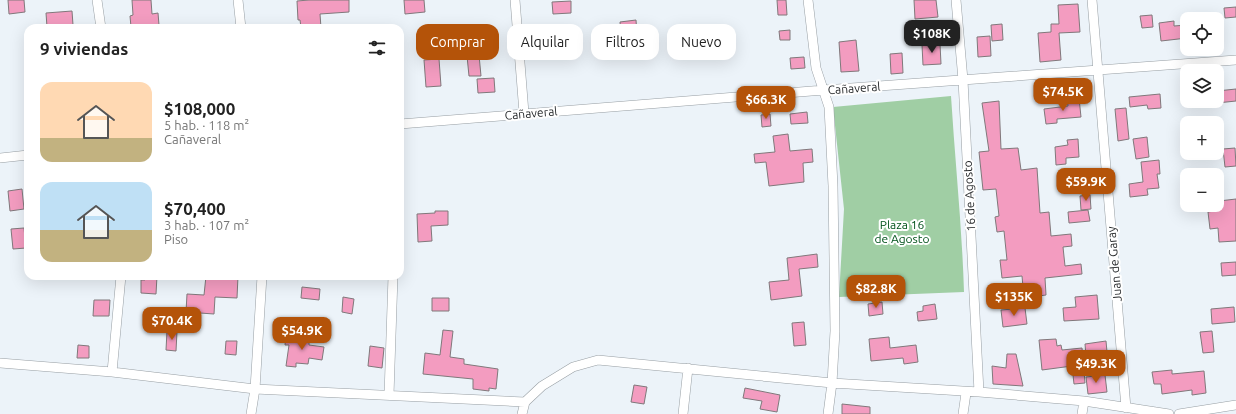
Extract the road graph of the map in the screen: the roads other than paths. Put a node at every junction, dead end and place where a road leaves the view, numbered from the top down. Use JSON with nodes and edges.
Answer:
{"nodes":[{"id":1,"x":98,"y":0,"type":"edge"},
{"id":2,"x":238,"y":0,"type":"edge"},
{"id":3,"x":515,"y":0,"type":"edge"},
{"id":4,"x":808,"y":0,"type":"edge"},
{"id":5,"x":956,"y":0,"type":"edge"},
{"id":6,"x":1092,"y":0,"type":"edge"},
{"id":7,"x":100,"y":24,"type":"edge"},
{"id":8,"x":241,"y":24,"type":"edge"},
{"id":9,"x":1236,"y":60,"type":"edge"},
{"id":10,"x":1098,"y":70,"type":"junction"},
{"id":11,"x":963,"y":80,"type":"junction"},
{"id":12,"x":824,"y":90,"type":"junction"},
{"id":13,"x":524,"y":113,"type":"junction"},
{"id":14,"x":404,"y":124,"type":"edge"},
{"id":15,"x":24,"y":155,"type":"edge"},
{"id":16,"x":0,"y":158,"type":"edge"},
{"id":17,"x":120,"y":280,"type":"edge"},
{"id":18,"x":262,"y":280,"type":"edge"},
{"id":19,"x":393,"y":280,"type":"edge"},
{"id":20,"x":0,"y":363,"type":"edge"},
{"id":21,"x":688,"y":368,"type":"junction"},
{"id":22,"x":112,"y":372,"type":"junction"},
{"id":23,"x":832,"y":383,"type":"junction"},
{"id":24,"x":255,"y":389,"type":"junction"},
{"id":25,"x":966,"y":392,"type":"junction"},
{"id":26,"x":979,"y":392,"type":"junction"},
{"id":27,"x":389,"y":395,"type":"junction"},
{"id":28,"x":1084,"y":401,"type":"junction"},
{"id":29,"x":525,"y":402,"type":"junction"},
{"id":30,"x":1236,"y":405,"type":"edge"},
{"id":31,"x":1126,"y":408,"type":"junction"},
{"id":32,"x":251,"y":414,"type":"edge"},
{"id":33,"x":522,"y":414,"type":"edge"},
{"id":34,"x":683,"y":414,"type":"edge"},
{"id":35,"x":828,"y":414,"type":"edge"},
{"id":36,"x":963,"y":414,"type":"edge"},
{"id":37,"x":1082,"y":414,"type":"edge"},
{"id":38,"x":1169,"y":414,"type":"edge"},
{"id":39,"x":1180,"y":414,"type":"edge"}],
"edges":[{"from":1,"to":7,"type":"street"},
{"from":2,"to":8,"type":"street"},
{"from":3,"to":13,"type":"street"},
{"from":4,"to":12,"type":"street"},
{"from":5,"to":11,"type":"street","name":"16 de Agosto"},
{"from":6,"to":10,"type":"street","name":"Juan de Garay"},
{"from":9,"to":10,"type":"street","name":"Cañaveral"},
{"from":10,"to":11,"type":"street","name":"Cañaveral"},
{"from":10,"to":31,"type":"street","name":"Juan de Garay"},
{"from":11,"to":12,"type":"street","name":"Cañaveral"},
{"from":11,"to":26,"type":"street","name":"16 de Agosto"},
{"from":12,"to":13,"type":"street","name":"Cañaveral"},
{"from":12,"to":23,"type":"street"},
{"from":13,"to":14,"type":"street","name":"Cañaveral"},
{"from":15,"to":16,"type":"street"},
{"from":17,"to":22,"type":"street"},
{"from":18,"to":24,"type":"street"},
{"from":19,"to":27,"type":"street"},
{"from":20,"to":22,"type":"street"},
{"from":21,"to":23,"type":"street"},
{"from":21,"to":29,"type":"street"},
{"from":21,"to":34,"type":"street"},
{"from":22,"to":24,"type":"street"},
{"from":23,"to":25,"type":"street"},
{"from":23,"to":35,"type":"street"},
{"from":24,"to":27,"type":"street"},
{"from":24,"to":32,"type":"street"},
{"from":25,"to":26,"type":"street"},
{"from":25,"to":36,"type":"street"},
{"from":26,"to":28,"type":"street"},
{"from":27,"to":29,"type":"street"},
{"from":28,"to":31,"type":"street"},
{"from":28,"to":37,"type":"street"},
{"from":29,"to":33,"type":"street"},
{"from":30,"to":39,"type":"street"},
{"from":31,"to":38,"type":"street"}]}
